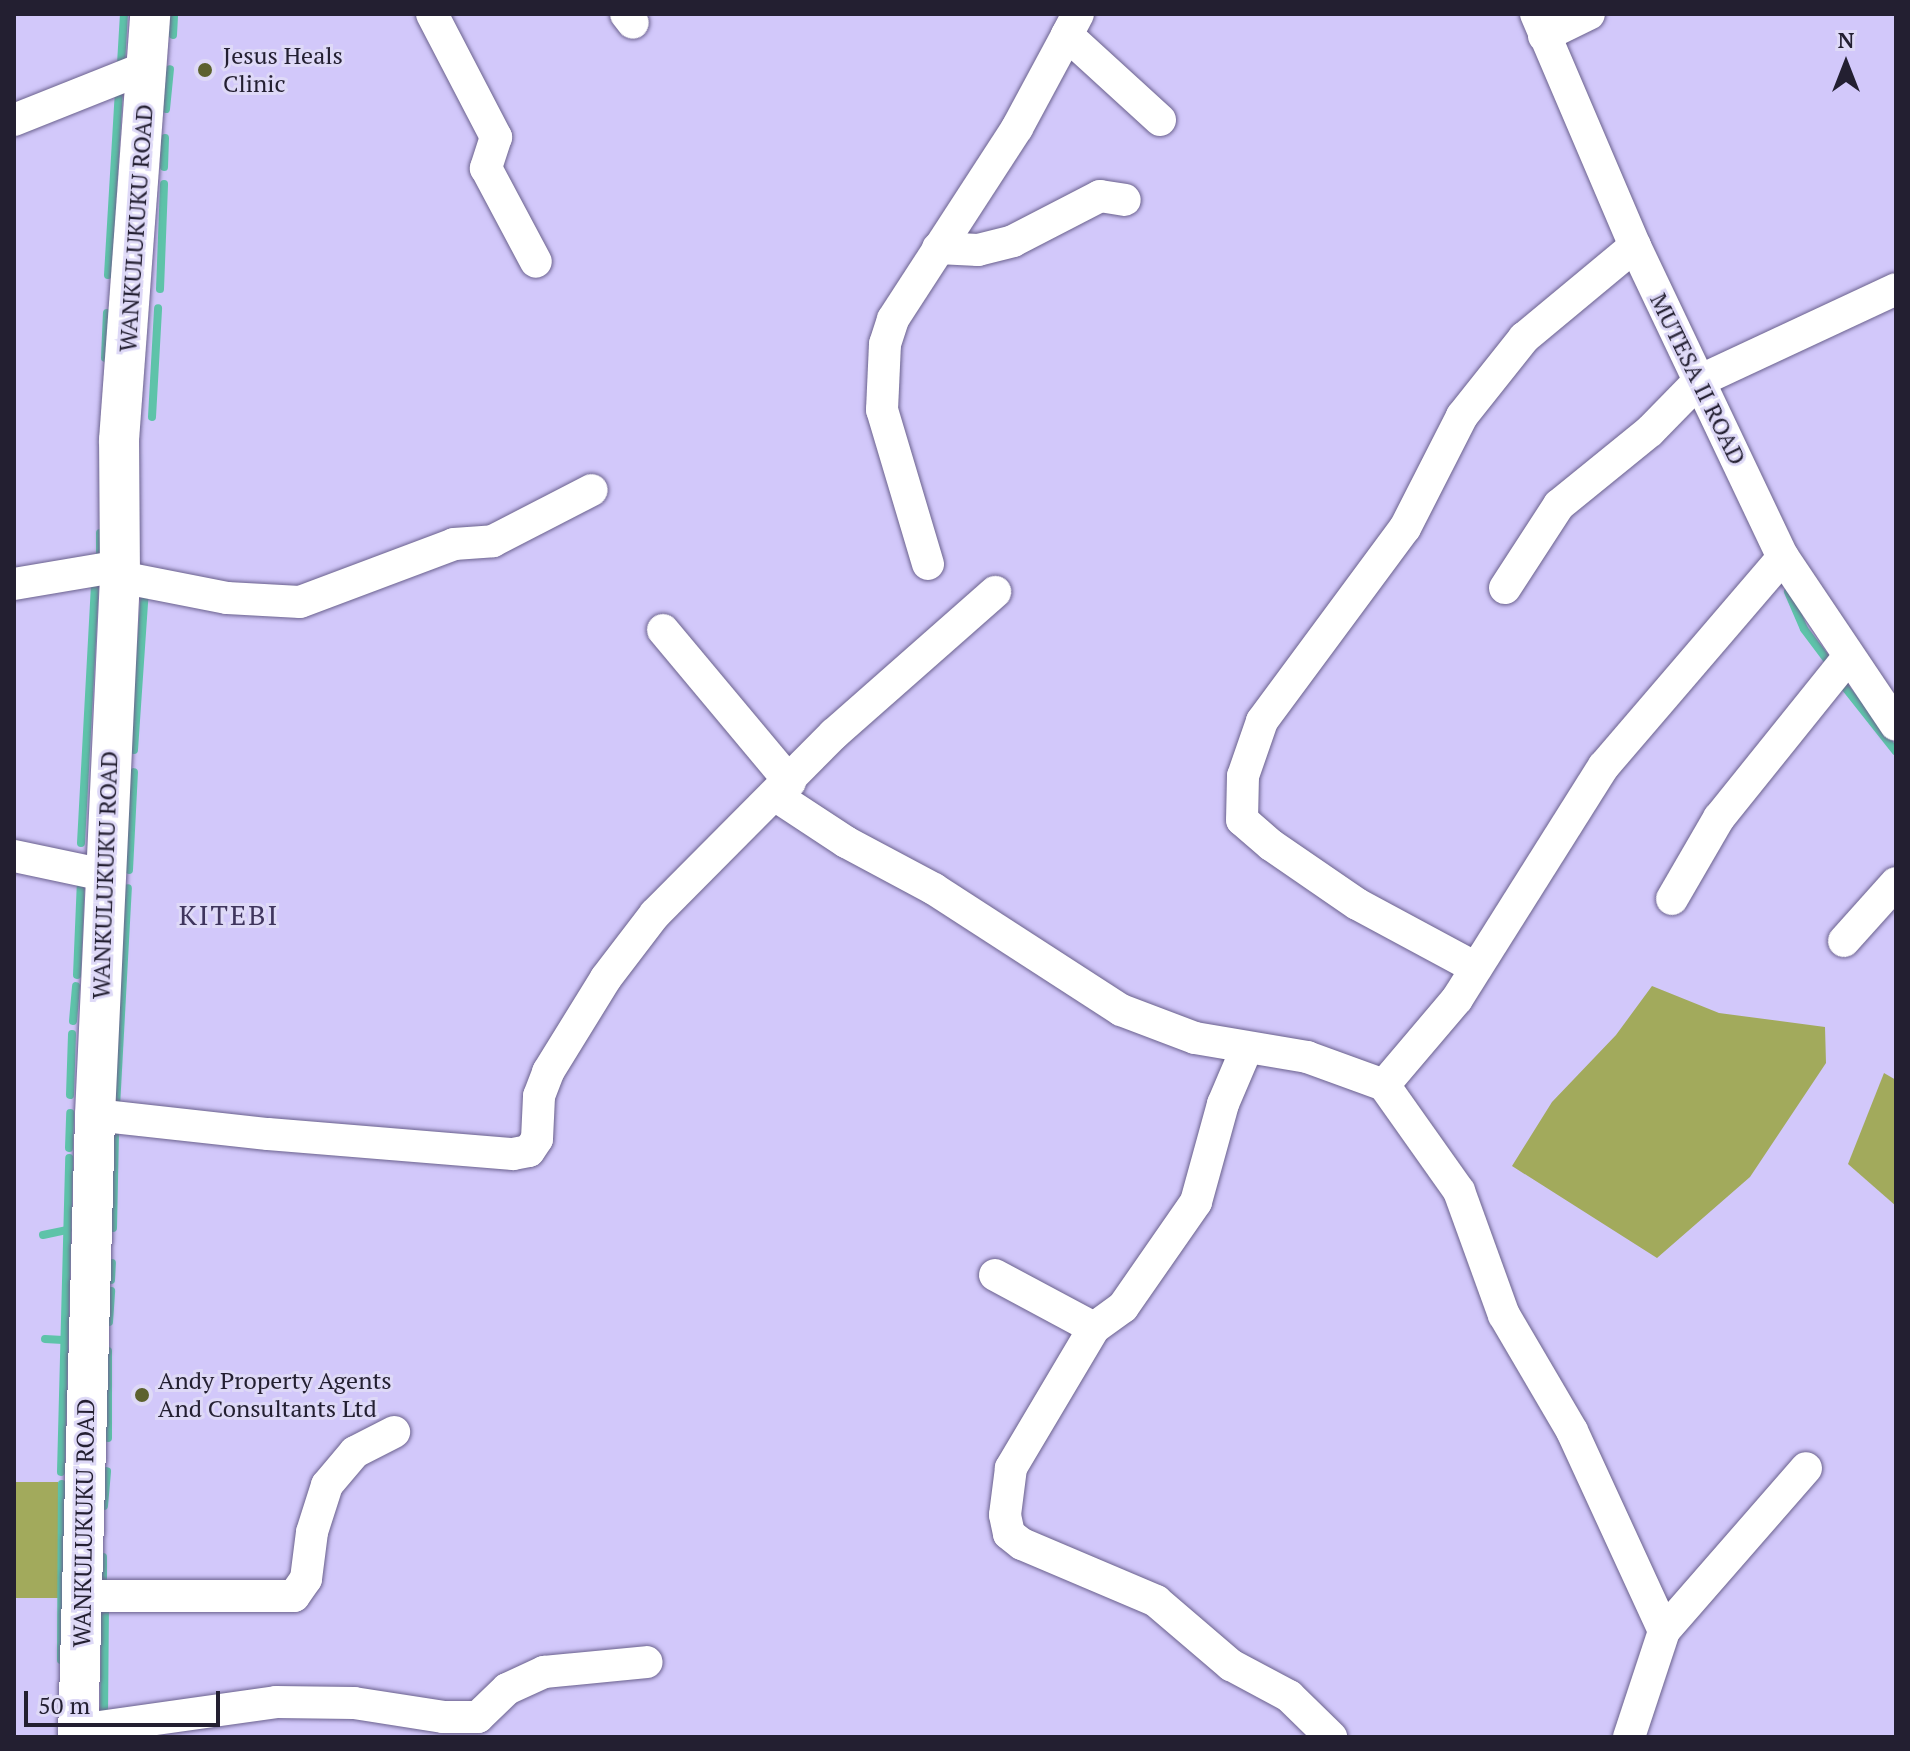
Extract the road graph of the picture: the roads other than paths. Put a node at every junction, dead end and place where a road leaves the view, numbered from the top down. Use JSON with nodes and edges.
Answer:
{"nodes":[{"id":1,"x":150,"y":14,"type":"edge"},
{"id":2,"x":432,"y":14,"type":"edge"},
{"id":3,"x":1589,"y":14,"type":"edge"},
{"id":4,"x":1070,"y":22,"type":"edge"},
{"id":5,"x":1540,"y":25,"type":"edge"},
{"id":6,"x":147,"y":67,"type":"junction"},
{"id":7,"x":14,"y":120,"type":"edge"},
{"id":8,"x":1160,"y":120,"type":"dead end"},
{"id":9,"x":1125,"y":200,"type":"dead end"},
{"id":10,"x":1635,"y":246,"type":"junction"},
{"id":11,"x":938,"y":248,"type":"junction"},
{"id":12,"x":536,"y":262,"type":"dead end"},
{"id":13,"x":1896,"y":289,"type":"edge"},
{"id":14,"x":1699,"y":381,"type":"junction"},
{"id":15,"x":592,"y":490,"type":"dead end"},
{"id":16,"x":1783,"y":557,"type":"junction"},
{"id":17,"x":928,"y":564,"type":"dead end"},
{"id":18,"x":120,"y":572,"type":"junction"},
{"id":19,"x":14,"y":584,"type":"edge"},
{"id":20,"x":1505,"y":588,"type":"dead end"},
{"id":21,"x":995,"y":592,"type":"dead end"},
{"id":22,"x":663,"y":630,"type":"dead end"},
{"id":23,"x":1847,"y":659,"type":"junction"},
{"id":24,"x":1896,"y":725,"type":"edge"},
{"id":25,"x":783,"y":789,"type":"junction"},
{"id":26,"x":14,"y":856,"type":"edge"},
{"id":27,"x":104,"y":875,"type":"junction"},
{"id":28,"x":1896,"y":883,"type":"edge"},
{"id":29,"x":1672,"y":899,"type":"dead end"},
{"id":30,"x":1844,"y":941,"type":"dead end"},
{"id":31,"x":1476,"y":968,"type":"junction"},
{"id":32,"x":1246,"y":1050,"type":"junction"},
{"id":33,"x":1384,"y":1085,"type":"junction"},
{"id":34,"x":95,"y":1115,"type":"junction"},
{"id":35,"x":995,"y":1275,"type":"dead end"},
{"id":36,"x":1094,"y":1328,"type":"junction"},
{"id":37,"x":394,"y":1432,"type":"dead end"},
{"id":38,"x":1806,"y":1468,"type":"dead end"},
{"id":39,"x":82,"y":1596,"type":"junction"},
{"id":40,"x":1664,"y":1631,"type":"junction"},
{"id":41,"x":647,"y":1662,"type":"dead end"},
{"id":42,"x":78,"y":1734,"type":"edge"},
{"id":43,"x":1331,"y":1737,"type":"edge"},
{"id":44,"x":1629,"y":1737,"type":"edge"}],
"edges":[{"from":1,"to":6,"type":"main road","name":"WANKULUKUKU ROAD"},
{"from":2,"to":12,"type":"street"},
{"from":3,"to":5,"type":"street"},
{"from":4,"to":8,"type":"street"},
{"from":4,"to":11,"type":"street"},
{"from":5,"to":10,"type":"street","name":"MUTESA II ROAD"},
{"from":6,"to":7,"type":"street"},
{"from":6,"to":18,"type":"main road","name":"WANKULUKUKU ROAD"},
{"from":9,"to":11,"type":"street"},
{"from":10,"to":14,"type":"street","name":"MUTESA II ROAD"},
{"from":10,"to":31,"type":"street"},
{"from":11,"to":17,"type":"street"},
{"from":13,"to":14,"type":"street"},
{"from":14,"to":16,"type":"street","name":"MUTESA II ROAD"},
{"from":14,"to":20,"type":"street"},
{"from":15,"to":18,"type":"street"},
{"from":16,"to":23,"type":"street","name":"MUTESA II ROAD"},
{"from":16,"to":31,"type":"street"},
{"from":18,"to":19,"type":"street"},
{"from":18,"to":27,"type":"main road","name":"WANKULUKUKU ROAD"},
{"from":21,"to":25,"type":"street"},
{"from":22,"to":25,"type":"street"},
{"from":23,"to":24,"type":"street","name":"MUTESA II ROAD"},
{"from":23,"to":29,"type":"street"},
{"from":25,"to":32,"type":"street"},
{"from":25,"to":34,"type":"street"},
{"from":26,"to":27,"type":"street"},
{"from":27,"to":34,"type":"main road","name":"WANKULUKUKU ROAD"},
{"from":28,"to":30,"type":"street"},
{"from":31,"to":33,"type":"street"},
{"from":32,"to":33,"type":"street"},
{"from":32,"to":36,"type":"street"},
{"from":33,"to":40,"type":"street"},
{"from":34,"to":39,"type":"main road","name":"WANKULUKUKU ROAD"},
{"from":35,"to":36,"type":"street"},
{"from":36,"to":43,"type":"street"},
{"from":37,"to":39,"type":"street"},
{"from":38,"to":40,"type":"street"},
{"from":39,"to":42,"type":"main road","name":"WANKULUKUKU ROAD"},
{"from":40,"to":44,"type":"street"},
{"from":41,"to":42,"type":"street"}]}
